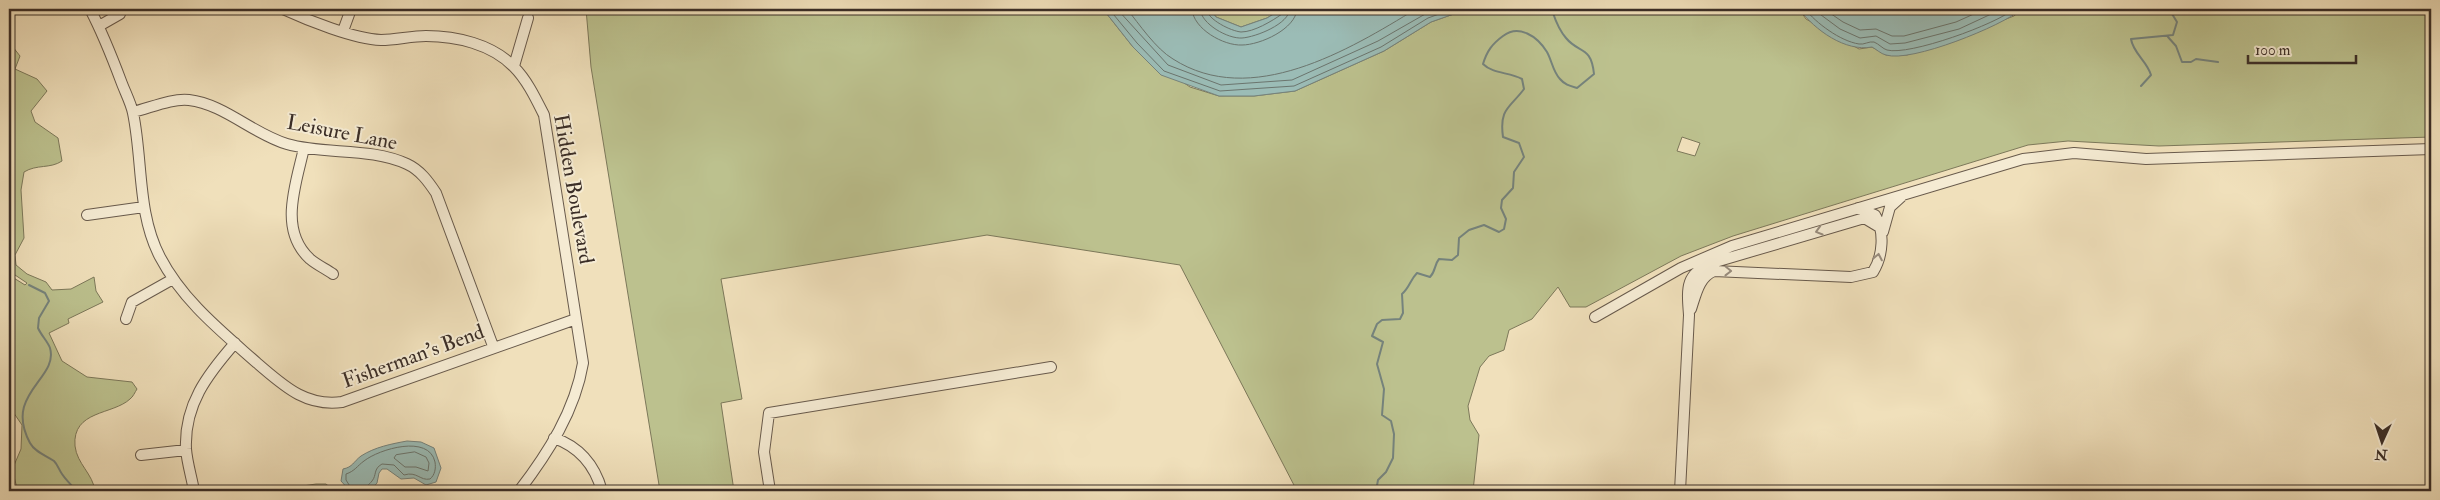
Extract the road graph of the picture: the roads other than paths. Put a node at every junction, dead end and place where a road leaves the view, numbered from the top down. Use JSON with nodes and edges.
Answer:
{"nodes":[{"id":1,"x":90,"y":9,"type":"edge"},
{"id":2,"x":283,"y":9,"type":"edge"},
{"id":3,"x":351,"y":9,"type":"edge"},
{"id":4,"x":120,"y":14,"type":"dead end"},
{"id":5,"x":528,"y":18,"type":"dead end"},
{"id":6,"x":99,"y":26,"type":"junction"},
{"id":7,"x":343,"y":31,"type":"junction"},
{"id":8,"x":514,"y":66,"type":"junction"},
{"id":9,"x":133,"y":112,"type":"junction"},
{"id":10,"x":304,"y":148,"type":"junction"},
{"id":11,"x":2431,"y":150,"type":"edge"},
{"id":12,"x":1904,"y":195,"type":"junction"},
{"id":13,"x":144,"y":207,"type":"junction"},
{"id":14,"x":1858,"y":208,"type":"junction"},
{"id":15,"x":87,"y":215,"type":"dead end"},
{"id":16,"x":1881,"y":233,"type":"junction"},
{"id":17,"x":333,"y":274,"type":"dead end"},
{"id":18,"x":173,"y":280,"type":"junction"},
{"id":19,"x":1689,"y":315,"type":"junction"},
{"id":20,"x":1595,"y":317,"type":"dead end"},
{"id":21,"x":576,"y":318,"type":"junction"},
{"id":22,"x":126,"y":319,"type":"dead end"},
{"id":23,"x":235,"y":343,"type":"junction"},
{"id":24,"x":493,"y":346,"type":"junction"},
{"id":25,"x":1051,"y":367,"type":"dead end"},
{"id":26,"x":554,"y":438,"type":"junction"},
{"id":27,"x":186,"y":450,"type":"junction"},
{"id":28,"x":141,"y":455,"type":"dead end"},
{"id":29,"x":194,"y":491,"type":"edge"},
{"id":30,"x":519,"y":491,"type":"edge"},
{"id":31,"x":602,"y":491,"type":"edge"},
{"id":32,"x":770,"y":491,"type":"edge"},
{"id":33,"x":1680,"y":491,"type":"edge"}],
"edges":[{"from":1,"to":6,"type":"street","name":"Fisherman's Bend"},
{"from":2,"to":7,"type":"street","name":"Hidden Boulevard"},
{"from":3,"to":7,"type":"street"},
{"from":4,"to":6,"type":"street"},
{"from":5,"to":8,"type":"street"},
{"from":6,"to":9,"type":"street","name":"Fisherman's Bend"},
{"from":7,"to":8,"type":"street","name":"Hidden Boulevard"},
{"from":8,"to":21,"type":"street","name":"Hidden Boulevard"},
{"from":9,"to":10,"type":"street","name":"Leisure Lane"},
{"from":9,"to":13,"type":"street","name":"Fisherman's Bend"},
{"from":10,"to":17,"type":"street"},
{"from":10,"to":24,"type":"street","name":"Leisure Lane"},
{"from":11,"to":12,"type":"street"},
{"from":12,"to":14,"type":"street"},
{"from":12,"to":16,"type":"street"},
{"from":13,"to":15,"type":"street"},
{"from":13,"to":18,"type":"street","name":"Fisherman's Bend"},
{"from":14,"to":16,"type":"street"},
{"from":14,"to":20,"type":"street"},
{"from":16,"to":19,"type":"street","one_way":true},
{"from":19,"to":16,"type":"street","one_way":true},
{"from":18,"to":22,"type":"street"},
{"from":18,"to":23,"type":"street","name":"Fisherman's Bend"},
{"from":19,"to":33,"type":"street"},
{"from":21,"to":24,"type":"street","name":"Fisherman's Bend"},
{"from":21,"to":26,"type":"street","name":"Hidden Boulevard"},
{"from":23,"to":24,"type":"street","name":"Fisherman's Bend"},
{"from":23,"to":27,"type":"street"},
{"from":25,"to":32,"type":"street"},
{"from":26,"to":30,"type":"street","name":"Hidden Boulevard"},
{"from":26,"to":31,"type":"street"},
{"from":27,"to":28,"type":"street"},
{"from":27,"to":29,"type":"street"}]}
